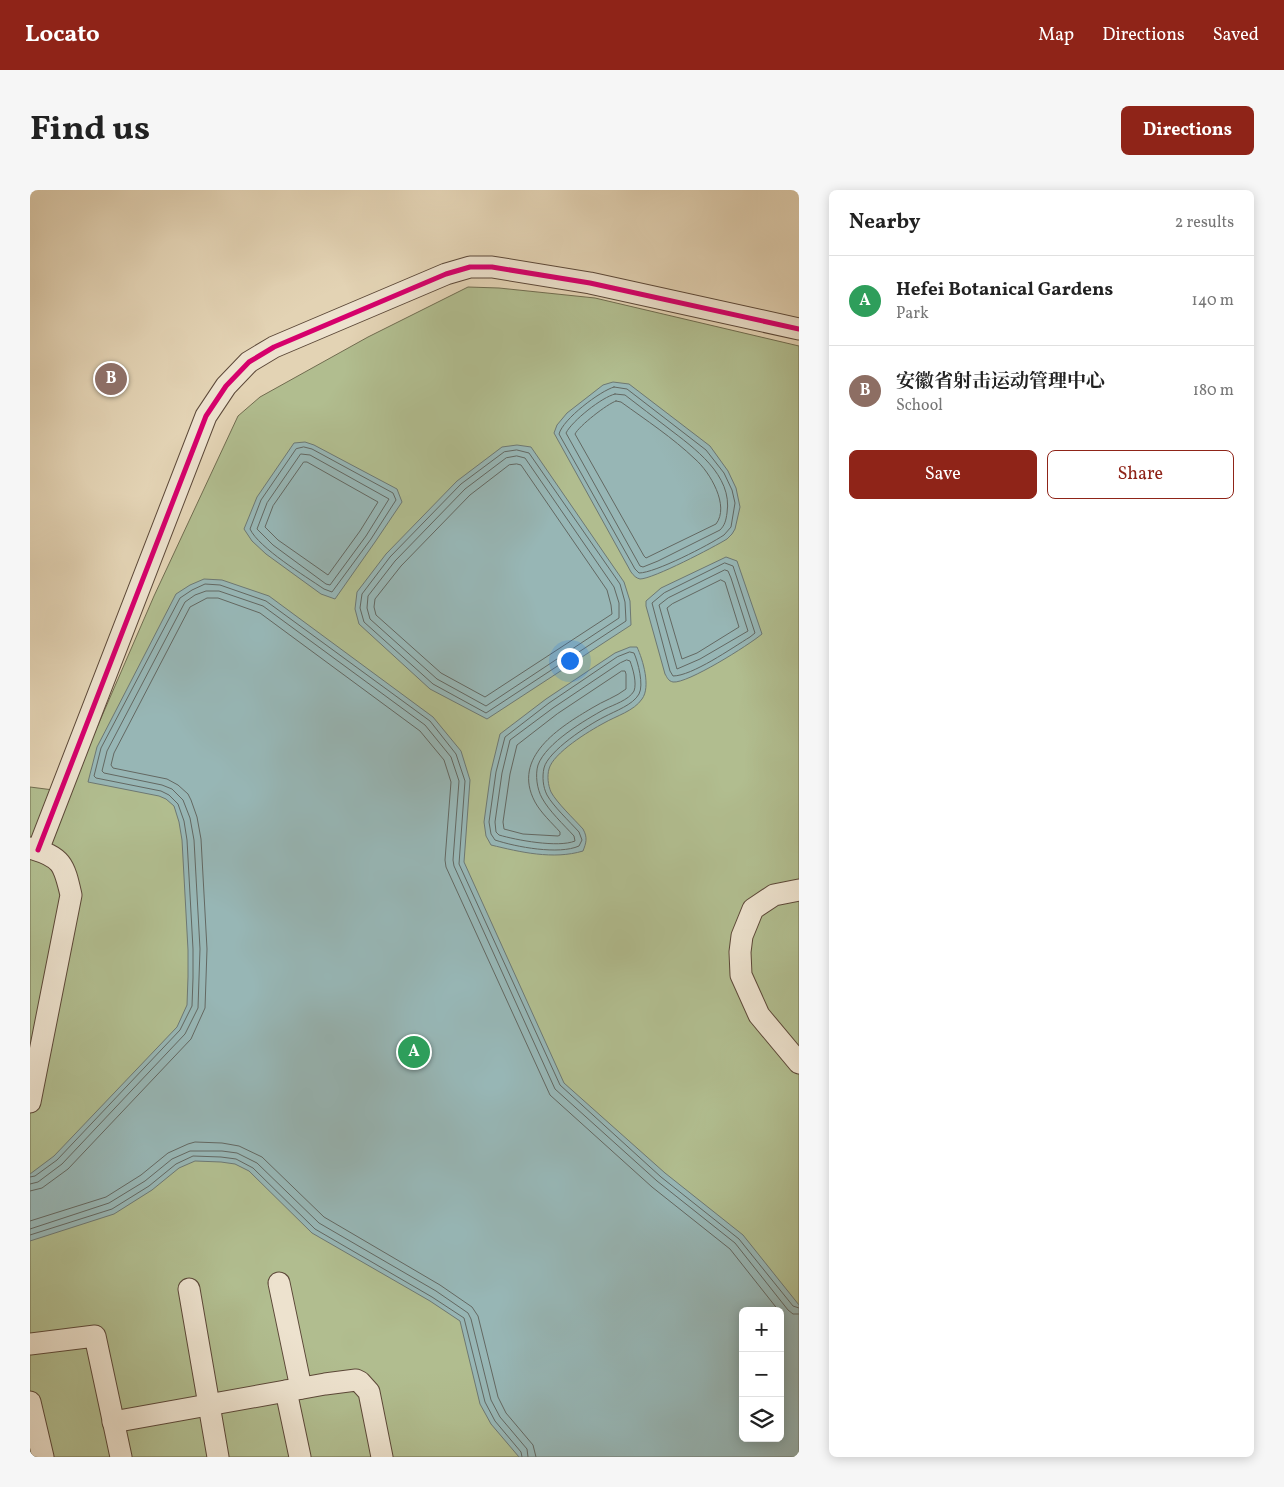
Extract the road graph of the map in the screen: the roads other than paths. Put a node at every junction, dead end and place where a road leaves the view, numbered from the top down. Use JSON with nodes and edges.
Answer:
{"nodes":[{"id":1,"x":799,"y":329,"type":"edge"},
{"id":2,"x":34,"y":849,"type":"edge"},
{"id":3,"x":799,"y":890,"type":"edge"},
{"id":4,"x":799,"y":1063,"type":"edge"},
{"id":5,"x":30,"y":1102,"type":"edge"},
{"id":6,"x":280,"y":1283,"type":"dead end"},
{"id":7,"x":189,"y":1289,"type":"dead end"},
{"id":8,"x":30,"y":1344,"type":"edge"},
{"id":9,"x":294,"y":1389,"type":"junction"},
{"id":10,"x":30,"y":1402,"type":"edge"},
{"id":11,"x":210,"y":1405,"type":"junction"},
{"id":12,"x":114,"y":1422,"type":"junction"},
{"id":13,"x":43,"y":1457,"type":"edge"},
{"id":14,"x":121,"y":1457,"type":"edge"},
{"id":15,"x":218,"y":1457,"type":"edge"},
{"id":16,"x":300,"y":1457,"type":"edge"},
{"id":17,"x":382,"y":1457,"type":"edge"}],
"edges":[{"from":1,"to":2,"type":"street"},
{"from":2,"to":5,"type":"street"},
{"from":3,"to":4,"type":"street"},
{"from":6,"to":9,"type":"street"},
{"from":7,"to":11,"type":"street"},
{"from":8,"to":12,"type":"street"},
{"from":9,"to":11,"type":"street"},
{"from":9,"to":16,"type":"street"},
{"from":9,"to":17,"type":"street"},
{"from":10,"to":13,"type":"street"},
{"from":11,"to":12,"type":"street"},
{"from":11,"to":15,"type":"street"},
{"from":12,"to":14,"type":"street"}]}
